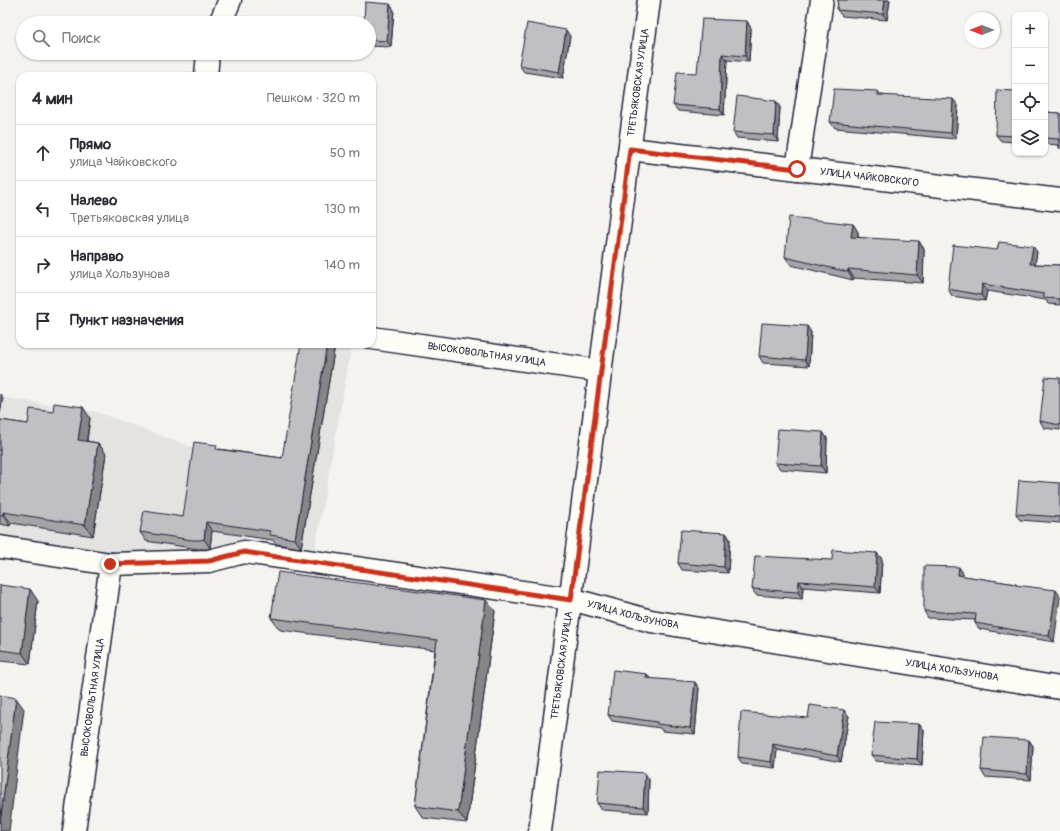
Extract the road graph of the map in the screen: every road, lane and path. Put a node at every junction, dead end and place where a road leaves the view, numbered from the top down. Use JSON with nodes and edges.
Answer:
{"nodes":[{"id":1,"x":230,"y":0,"type":"edge"},
{"id":2,"x":649,"y":0,"type":"edge"},
{"id":3,"x":822,"y":0,"type":"edge"},
{"id":4,"x":223,"y":16,"type":"edge"},
{"id":5,"x":207,"y":60,"type":"edge"},
{"id":6,"x":206,"y":72,"type":"edge"},
{"id":7,"x":630,"y":149,"type":"junction"},
{"id":8,"x":797,"y":169,"type":"junction"},
{"id":9,"x":1060,"y":200,"type":"edge"},
{"id":10,"x":376,"y":339,"type":"edge"},
{"id":11,"x":601,"y":371,"type":"junction"},
{"id":12,"x":0,"y":547,"type":"edge"},
{"id":13,"x":110,"y":564,"type":"junction"},
{"id":14,"x":571,"y":600,"type":"junction"},
{"id":15,"x":1060,"y":688,"type":"edge"},
{"id":16,"x":74,"y":831,"type":"edge"},
{"id":17,"x":540,"y":831,"type":"edge"}],
"edges":[{"from":1,"to":4,"type":"street"},
{"from":2,"to":7,"type":"street","name":"ТРЕТЬЯКОВСКАЯ УЛИЦА"},
{"from":3,"to":8,"type":"street"},
{"from":5,"to":6,"type":"street"},
{"from":7,"to":8,"type":"street","name":"УЛИЦА ЧАЙКОВСКОГО"},
{"from":7,"to":11,"type":"street","name":"ТРЕТЬЯКОВСКАЯ УЛИЦА"},
{"from":8,"to":9,"type":"street","name":"УЛИЦА ЧАЙКОВСКОГО"},
{"from":10,"to":11,"type":"street","name":"ВЫСОКОВОЛЬТНАЯ УЛИЦА"},
{"from":11,"to":14,"type":"street","name":"ТРЕТЬЯКОВСКАЯ УЛИЦА"},
{"from":12,"to":13,"type":"street","name":"УЛИЦА ХОЛЬЗУНОВА"},
{"from":13,"to":14,"type":"street","name":"УЛИЦА ХОЛЬЗУНОВА"},
{"from":13,"to":16,"type":"street","name":"ВЫСОКОВОЛЬТНАЯ УЛИЦА"},
{"from":14,"to":15,"type":"street","name":"УЛИЦА ХОЛЬЗУНОВА"},
{"from":14,"to":17,"type":"street","name":"ТРЕТЬЯКОВСКАЯ УЛИЦА"}]}
